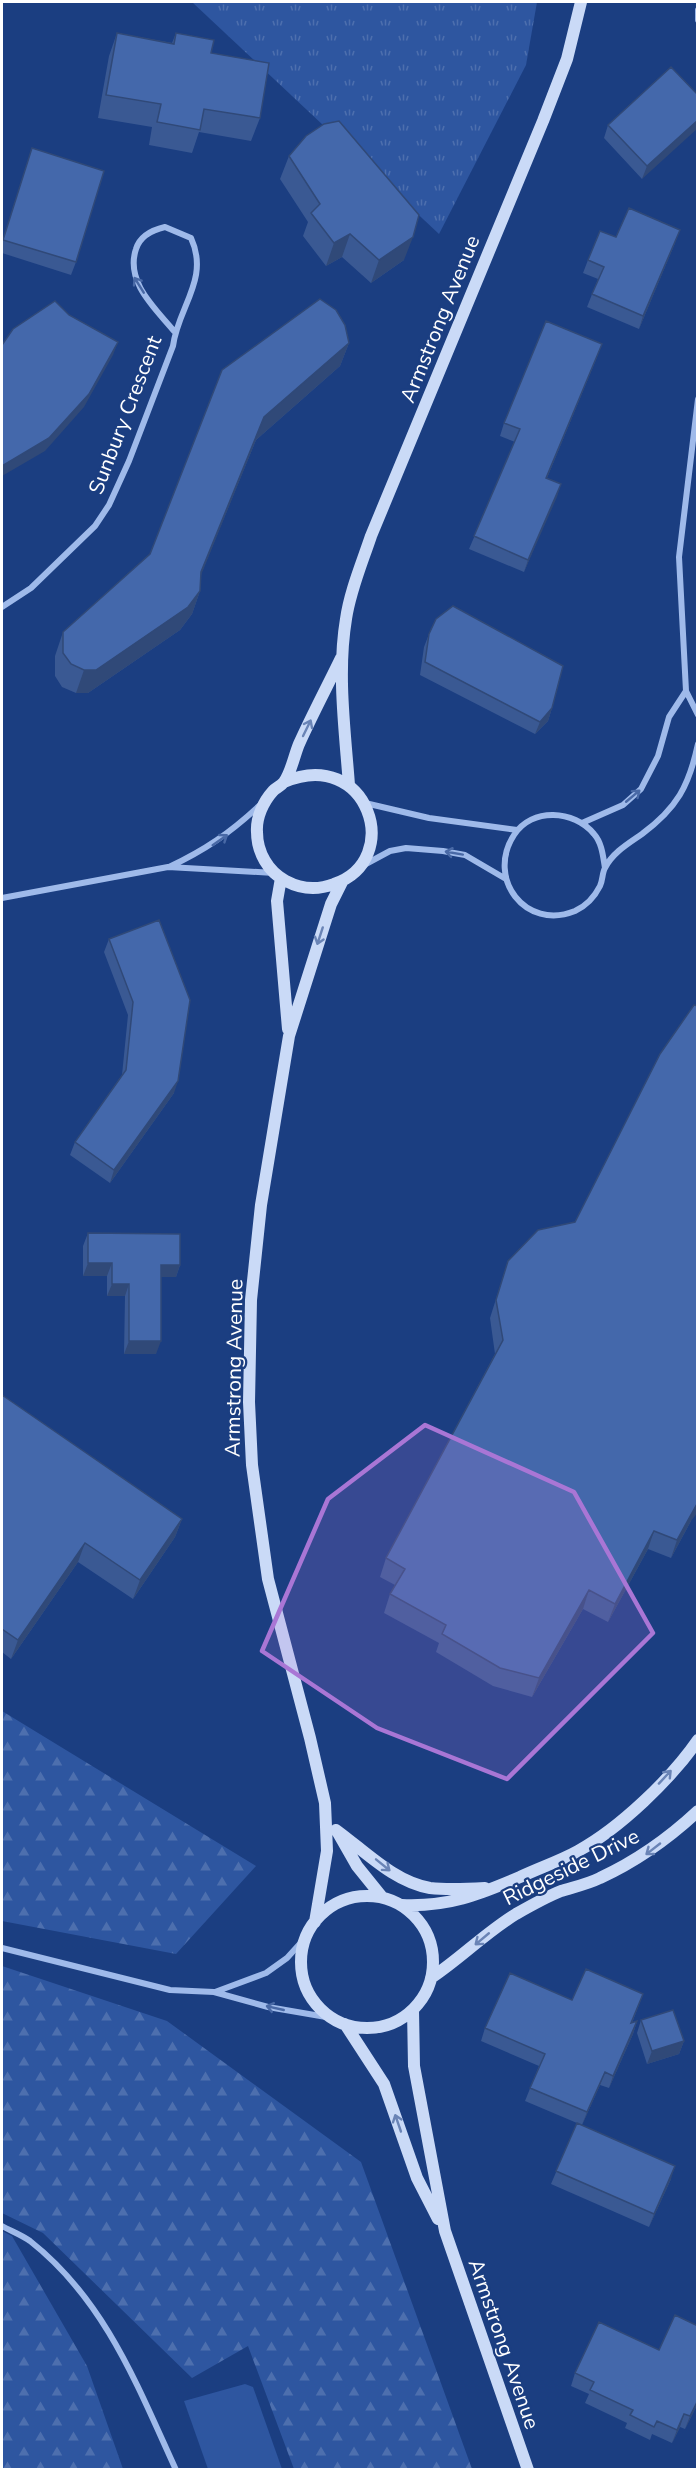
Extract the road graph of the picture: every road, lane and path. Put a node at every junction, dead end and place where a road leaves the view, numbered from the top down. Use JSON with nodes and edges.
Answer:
{"nodes":[{"id":1,"x":581,"y":2,"type":"edge"},
{"id":2,"x":698,"y":10,"type":"edge"},
{"id":3,"x":698,"y":20,"type":"edge"},
{"id":4,"x":174,"y":331,"type":"junction"},
{"id":5,"x":698,"y":399,"type":"edge"},
{"id":6,"x":2,"y":608,"type":"edge"},
{"id":7,"x":342,"y":654,"type":"junction"},
{"id":8,"x":686,"y":691,"type":"junction"},
{"id":9,"x":698,"y":715,"type":"edge"},
{"id":10,"x":698,"y":744,"type":"edge"},
{"id":11,"x":284,"y":782,"type":"junction"},
{"id":12,"x":349,"y":785,"type":"junction"},
{"id":13,"x":264,"y":802,"type":"junction"},
{"id":14,"x":365,"y":803,"type":"junction"},
{"id":15,"x":582,"y":823,"type":"junction"},
{"id":16,"x":517,"y":830,"type":"junction"},
{"id":17,"x":168,"y":867,"type":"junction"},
{"id":18,"x":359,"y":867,"type":"junction"},
{"id":19,"x":605,"y":868,"type":"junction"},
{"id":20,"x":278,"y":876,"type":"junction"},
{"id":21,"x":506,"y":879,"type":"junction"},
{"id":22,"x":342,"y":882,"type":"junction"},
{"id":23,"x":2,"y":898,"type":"edge"},
{"id":24,"x":289,"y":1036,"type":"junction"},
{"id":25,"x":698,"y":1740,"type":"edge"},
{"id":26,"x":325,"y":1803,"type":"junction"},
{"id":27,"x":698,"y":1811,"type":"edge"},
{"id":28,"x":336,"y":1830,"type":"junction"},
{"id":29,"x":495,"y":1887,"type":"junction"},
{"id":30,"x":382,"y":1897,"type":"junction"},
{"id":31,"x":402,"y":1905,"type":"junction"},
{"id":32,"x":315,"y":1922,"type":"junction"},
{"id":33,"x":306,"y":1937,"type":"junction"},
{"id":34,"x":2,"y":1948,"type":"edge"},
{"id":35,"x":431,"y":1978,"type":"junction"},
{"id":36,"x":214,"y":1992,"type":"junction"},
{"id":37,"x":412,"y":2010,"type":"junction"},
{"id":38,"x":332,"y":2018,"type":"junction"},
{"id":39,"x":345,"y":2024,"type":"junction"},
{"id":40,"x":2,"y":2226,"type":"edge"},
{"id":41,"x":445,"y":2231,"type":"junction"},
{"id":42,"x":176,"y":2469,"type":"edge"},
{"id":43,"x":528,"y":2469,"type":"edge"}],
"edges":[{"from":1,"to":7,"type":"street","name":"Armstrong Avenue"},
{"from":2,"to":3,"type":"street"},
{"from":4,"to":4,"type":"street","name":"Sunbury Crescent","one_way":true},
{"from":4,"to":6,"type":"street","name":"Sunbury Crescent"},
{"from":5,"to":8,"type":"street"},
{"from":11,"to":7,"type":"street","name":"Armstrong Avenue","one_way":true},
{"from":7,"to":12,"type":"street","name":"Armstrong Avenue"},
{"from":8,"to":9,"type":"street"},
{"from":15,"to":8,"type":"street","one_way":true},
{"from":10,"to":19,"type":"street"},
{"from":11,"to":12,"type":"street"},
{"from":11,"to":13,"type":"street"},
{"from":12,"to":14,"type":"street"},
{"from":17,"to":13,"type":"street","one_way":true},
{"from":13,"to":20,"type":"street"},
{"from":14,"to":16,"type":"street"},
{"from":14,"to":18,"type":"street"},
{"from":15,"to":16,"type":"street"},
{"from":15,"to":19,"type":"street"},
{"from":16,"to":21,"type":"street"},
{"from":17,"to":20,"type":"street"},
{"from":17,"to":23,"type":"street"},
{"from":21,"to":18,"type":"street","one_way":true},
{"from":18,"to":22,"type":"street"},
{"from":19,"to":21,"type":"street"},
{"from":20,"to":22,"type":"street"},
{"from":20,"to":24,"type":"street","name":"Armstrong Avenue"},
{"from":22,"to":24,"type":"street","name":"Armstrong Avenue","one_way":true},
{"from":24,"to":26,"type":"street","name":"Armstrong Avenue"},
{"from":29,"to":25,"type":"street","name":"Ridgeside Drive","one_way":true},
{"from":26,"to":28,"type":"street","name":"Armstrong Avenue"},
{"from":26,"to":32,"type":"street","name":"Armstrong Avenue"},
{"from":27,"to":35,"type":"street","name":"Ridgeside Drive","one_way":true},
{"from":28,"to":29,"type":"street","one_way":true},
{"from":28,"to":30,"type":"street","name":"Armstrong Avenue"},
{"from":29,"to":31,"type":"street","name":"Ridgeside Drive"},
{"from":30,"to":31,"type":"street"},
{"from":30,"to":32,"type":"street"},
{"from":31,"to":35,"type":"street"},
{"from":32,"to":33,"type":"street"},
{"from":33,"to":36,"type":"street"},
{"from":33,"to":38,"type":"street"},
{"from":34,"to":36,"type":"street"},
{"from":35,"to":37,"type":"street"},
{"from":38,"to":36,"type":"street","one_way":true},
{"from":37,"to":39,"type":"street"},
{"from":37,"to":41,"type":"street","name":"Armstrong Avenue"},
{"from":38,"to":39,"type":"street"},
{"from":41,"to":39,"type":"street","name":"Armstrong Avenue","one_way":true},
{"from":40,"to":42,"type":"street"},
{"from":41,"to":43,"type":"street","name":"Armstrong Avenue"}]}
